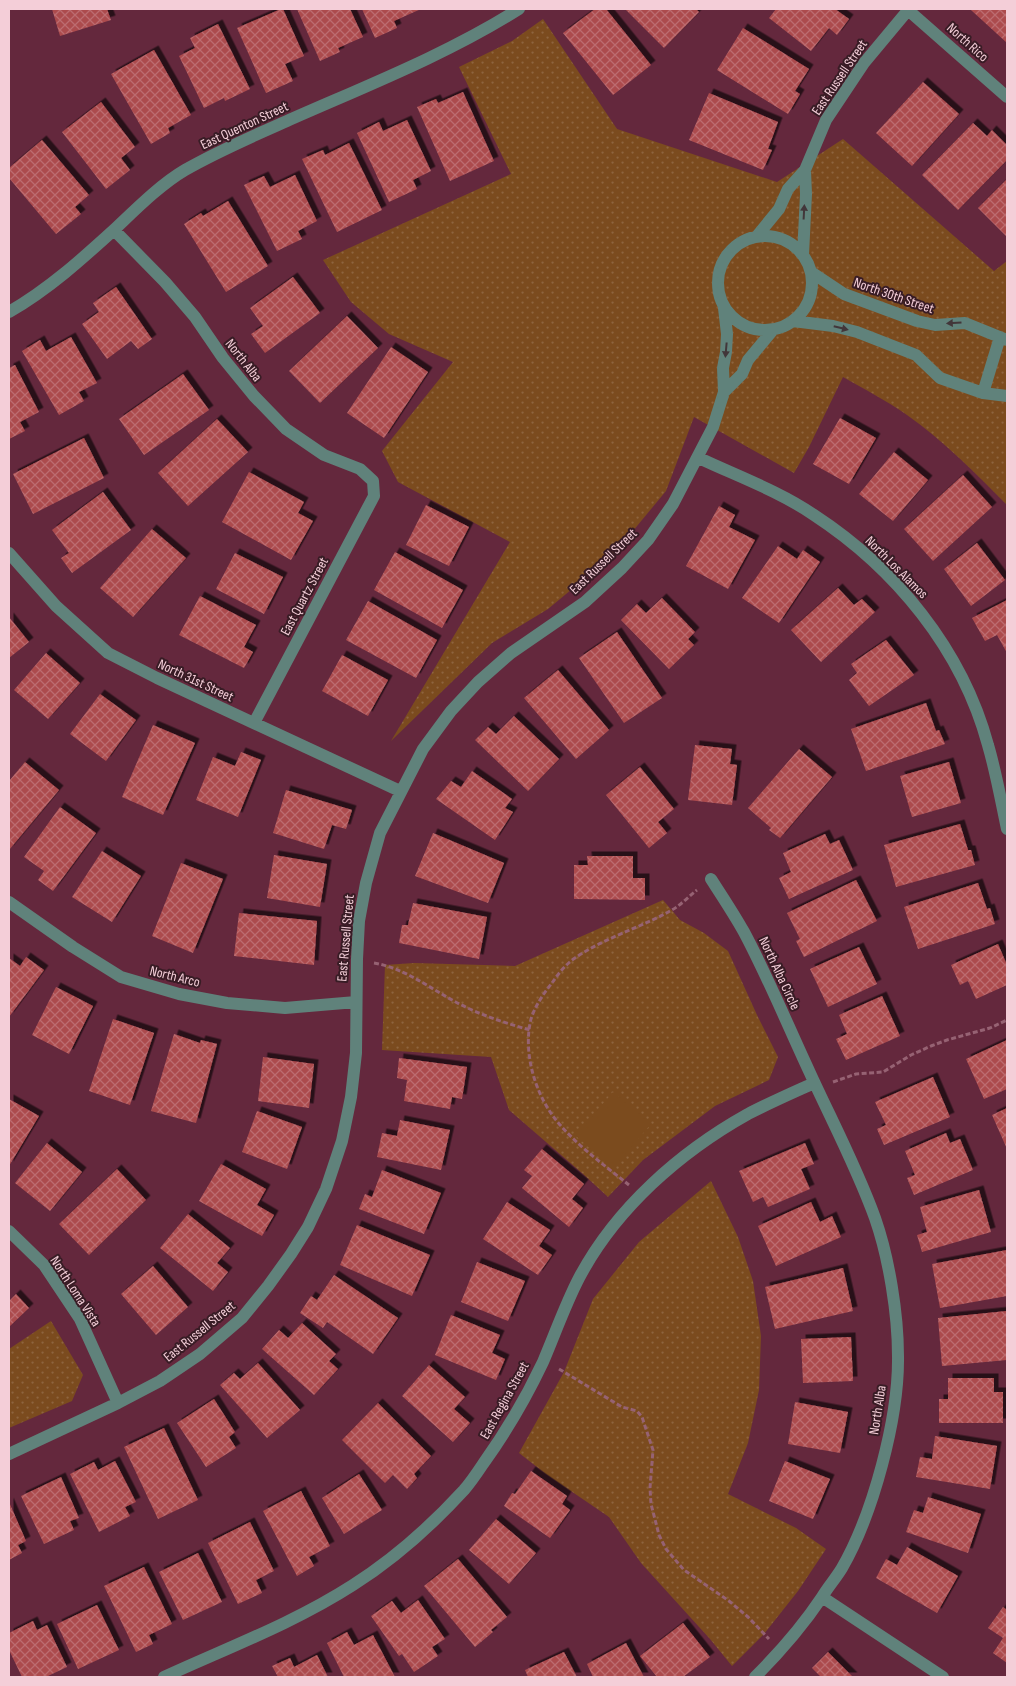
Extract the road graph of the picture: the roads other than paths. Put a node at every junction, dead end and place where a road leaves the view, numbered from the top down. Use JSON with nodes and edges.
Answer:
{"nodes":[{"id":1,"x":519,"y":9,"type":"edge"},
{"id":2,"x":909,"y":9,"type":"edge"},
{"id":3,"x":1007,"y":97,"type":"edge"},
{"id":4,"x":804,"y":170,"type":"junction"},
{"id":5,"x":114,"y":230,"type":"junction"},
{"id":6,"x":757,"y":236,"type":"junction"},
{"id":7,"x":803,"y":254,"type":"junction"},
{"id":8,"x":812,"y":272,"type":"junction"},
{"id":9,"x":724,"y":308,"type":"junction"},
{"id":10,"x":9,"y":312,"type":"edge"},
{"id":11,"x":793,"y":321,"type":"junction"},
{"id":12,"x":773,"y":330,"type":"junction"},
{"id":13,"x":1004,"y":338,"type":"edge"},
{"id":14,"x":724,"y":392,"type":"junction"},
{"id":15,"x":983,"y":393,"type":"junction"},
{"id":16,"x":1007,"y":396,"type":"edge"},
{"id":17,"x":699,"y":458,"type":"junction"},
{"id":18,"x":373,"y":481,"type":"joint"},
{"id":19,"x":9,"y":553,"type":"edge"},
{"id":20,"x":254,"y":723,"type":"junction"},
{"id":21,"x":400,"y":791,"type":"junction"},
{"id":22,"x":1007,"y":830,"type":"edge"},
{"id":23,"x":711,"y":879,"type":"road end"},
{"id":24,"x":9,"y":902,"type":"edge"},
{"id":25,"x":356,"y":1002,"type":"junction"},
{"id":26,"x":815,"y":1085,"type":"junction"},
{"id":27,"x":9,"y":1231,"type":"edge"},
{"id":28,"x":118,"y":1403,"type":"junction"},
{"id":29,"x":9,"y":1454,"type":"edge"},
{"id":30,"x":822,"y":1597,"type":"junction"},
{"id":31,"x":167,"y":1677,"type":"edge"},
{"id":32,"x":755,"y":1677,"type":"edge"},
{"id":33,"x":943,"y":1677,"type":"edge"}],
"edges":[{"from":1,"to":5,"type":"street","name":"East Quenton Street"},
{"from":2,"to":3,"type":"street","name":"North Rico"},
{"from":2,"to":4,"type":"street","name":"East Russell Street"},
{"from":4,"to":6,"type":"street","name":"East Russell Street"},
{"from":7,"to":4,"type":"street","name":"East Russell Street","one_way":true},
{"from":5,"to":10,"type":"street","name":"East Quenton Street"},
{"from":5,"to":18,"type":"street","name":"North Alba"},
{"from":6,"to":7,"type":"street"},
{"from":6,"to":9,"type":"street"},
{"from":7,"to":8,"type":"street"},
{"from":8,"to":11,"type":"street"},
{"from":13,"to":8,"type":"street","name":"North 30th Street","one_way":true},
{"from":9,"to":12,"type":"street"},
{"from":9,"to":14,"type":"street","name":"East Russell Street","one_way":true},
{"from":11,"to":12,"type":"street"},
{"from":11,"to":15,"type":"street","one_way":true},
{"from":12,"to":14,"type":"street","name":"East Russell Street"},
{"from":13,"to":15,"type":"street","name":"North 30th Street"},
{"from":14,"to":17,"type":"street","name":"East Russell Street"},
{"from":15,"to":16,"type":"street"},
{"from":17,"to":21,"type":"street","name":"East Russell Street"},
{"from":17,"to":22,"type":"street","name":"North Los Alamos"},
{"from":18,"to":20,"type":"street","name":"East Quartz Street"},
{"from":19,"to":20,"type":"street","name":"North 31st Street"},
{"from":20,"to":21,"type":"street","name":"North 31st Street"},
{"from":21,"to":25,"type":"street","name":"East Russell Street"},
{"from":23,"to":26,"type":"street","name":"North Alba Circle"},
{"from":24,"to":25,"type":"street","name":"North Arco"},
{"from":25,"to":28,"type":"street","name":"East Russell Street"},
{"from":26,"to":30,"type":"street","name":"North Alba"},
{"from":26,"to":31,"type":"street","name":"East Regina Street"},
{"from":27,"to":28,"type":"street","name":"North Loma Vista"},
{"from":28,"to":29,"type":"street","name":"East Russell Street"},
{"from":30,"to":32,"type":"street","name":"North Alba"},
{"from":30,"to":33,"type":"street"}]}
